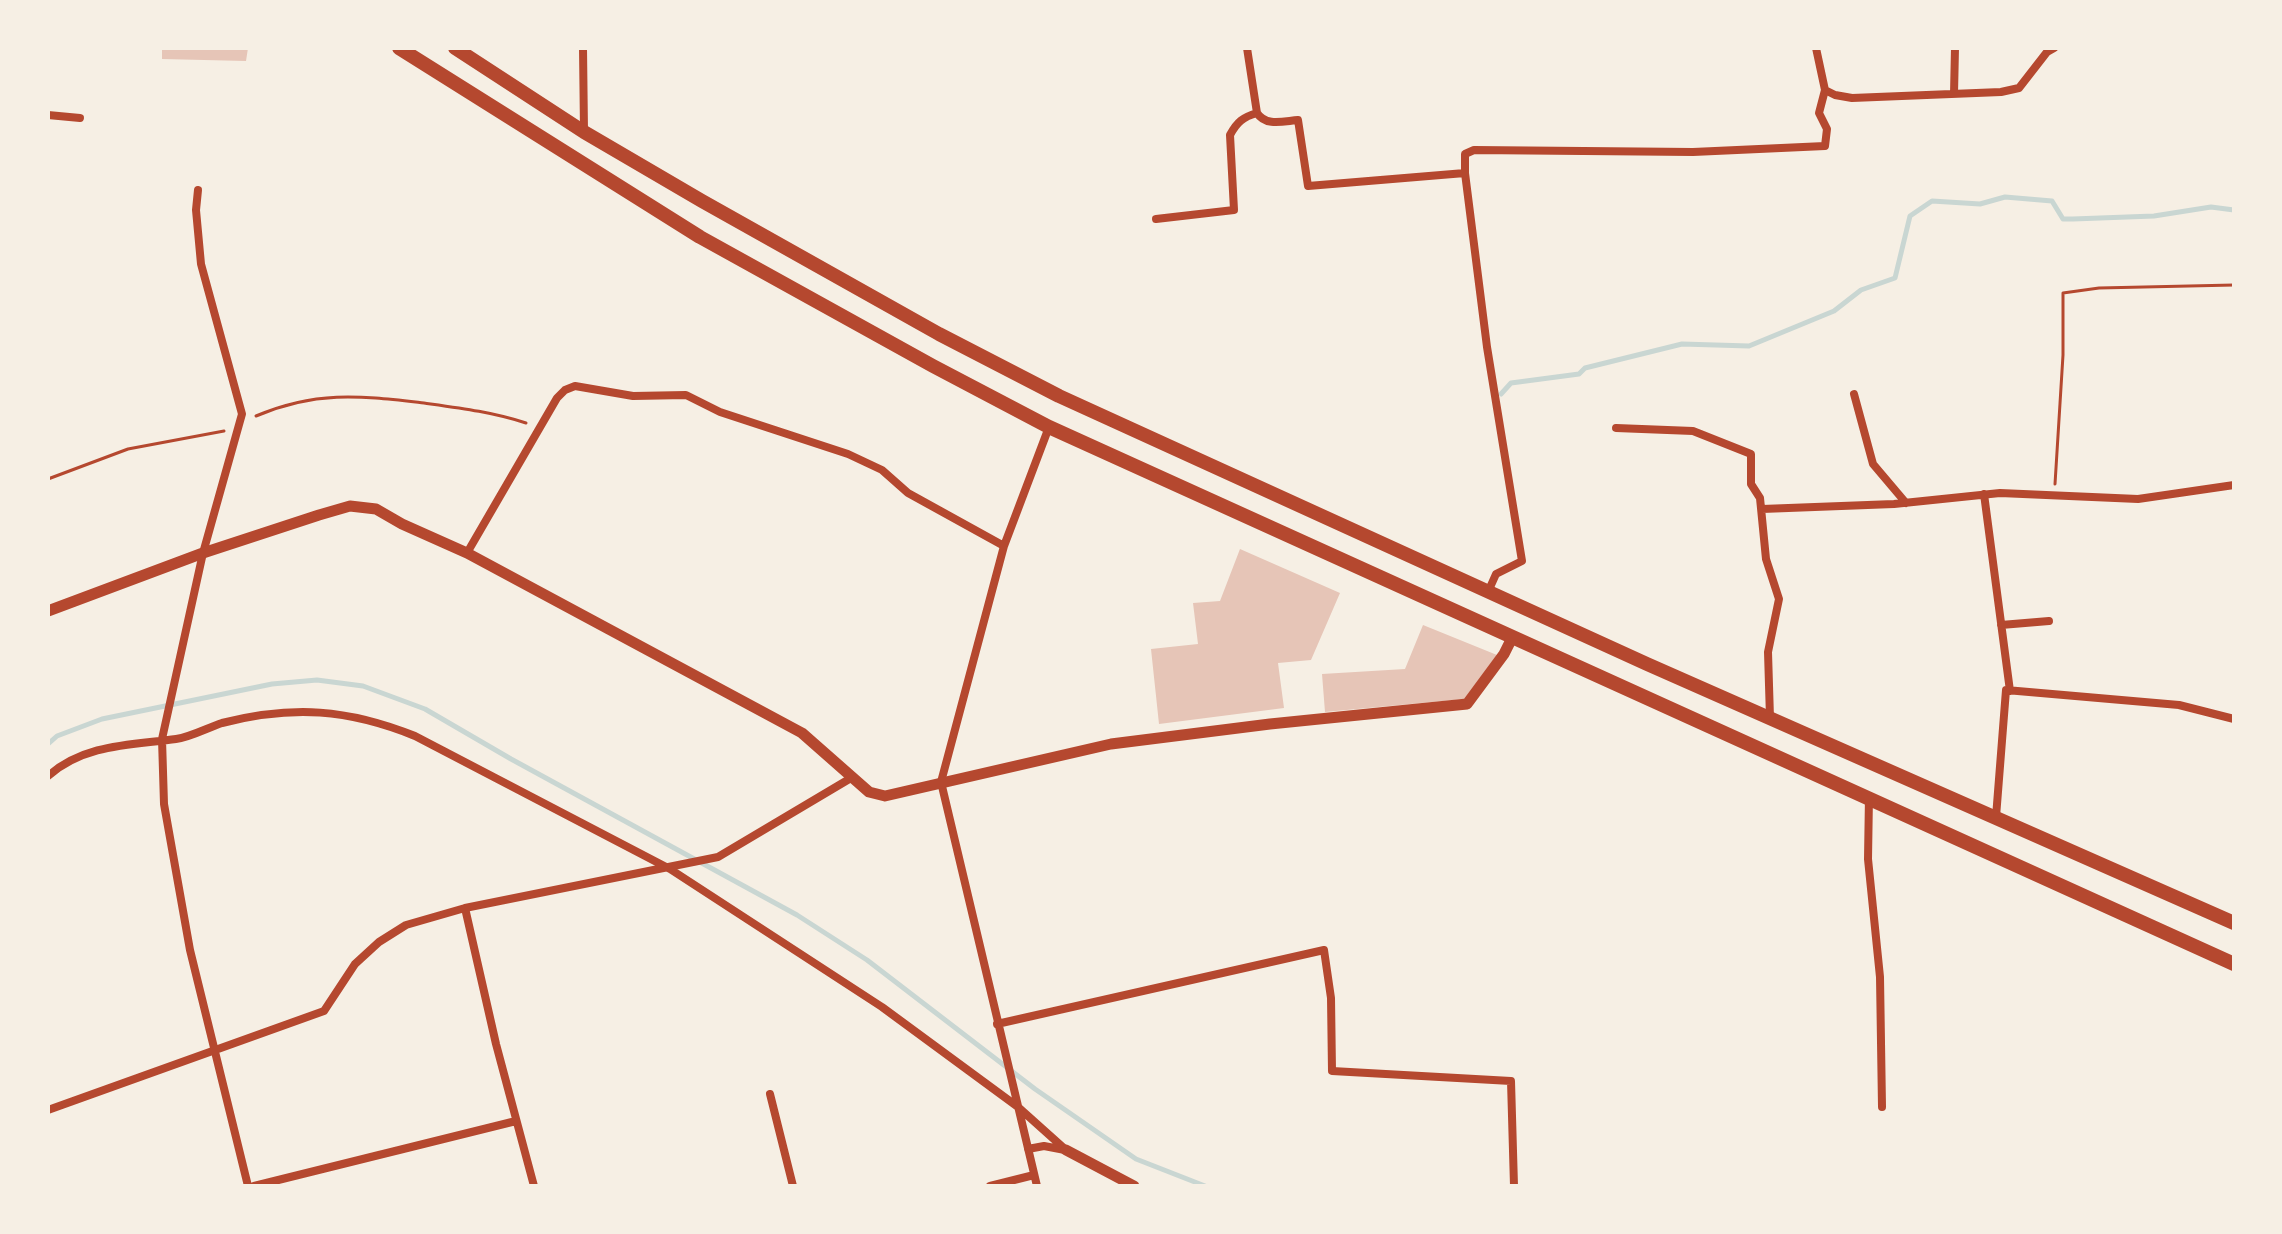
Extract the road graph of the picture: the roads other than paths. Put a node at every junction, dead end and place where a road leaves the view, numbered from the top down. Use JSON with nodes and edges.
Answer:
{"nodes":[{"id":1,"x":399,"y":48,"type":"edge"},
{"id":2,"x":455,"y":48,"type":"edge"},
{"id":3,"x":583,"y":48,"type":"edge"},
{"id":4,"x":1247,"y":48,"type":"edge"},
{"id":5,"x":1816,"y":48,"type":"edge"},
{"id":6,"x":1955,"y":48,"type":"edge"},
{"id":7,"x":2054,"y":48,"type":"edge"},
{"id":8,"x":1825,"y":90,"type":"junction"},
{"id":9,"x":1954,"y":94,"type":"junction"},
{"id":10,"x":1257,"y":113,"type":"junction"},
{"id":11,"x":48,"y":115,"type":"edge"},
{"id":12,"x":80,"y":118,"type":"dead end"},
{"id":13,"x":584,"y":132,"type":"junction"},
{"id":14,"x":1465,"y":173,"type":"junction"},
{"id":15,"x":198,"y":190,"type":"dead end"},
{"id":16,"x":1156,"y":219,"type":"dead end"},
{"id":17,"x":1854,"y":394,"type":"dead end"},
{"id":18,"x":1049,"y":427,"type":"junction"},
{"id":19,"x":1616,"y":428,"type":"dead end"},
{"id":20,"x":2234,"y":485,"type":"edge"},
{"id":21,"x":1984,"y":494,"type":"junction"},
{"id":22,"x":1906,"y":503,"type":"junction"},
{"id":23,"x":1762,"y":509,"type":"junction"},
{"id":24,"x":1004,"y":546,"type":"junction"},
{"id":25,"x":203,"y":553,"type":"junction"},
{"id":26,"x":467,"y":553,"type":"junction"},
{"id":27,"x":1488,"y":592,"type":"junction"},
{"id":28,"x":48,"y":611,"type":"edge"},
{"id":29,"x":2049,"y":621,"type":"dead end"},
{"id":30,"x":2001,"y":625,"type":"junction"},
{"id":31,"x":1512,"y":638,"type":"junction"},
{"id":32,"x":2010,"y":691,"type":"junction"},
{"id":33,"x":1770,"y":718,"type":"junction"},
{"id":34,"x":2234,"y":719,"type":"edge"},
{"id":35,"x":162,"y":739,"type":"junction"},
{"id":36,"x":48,"y":776,"type":"edge"},
{"id":37,"x":851,"y":778,"type":"junction"},
{"id":38,"x":941,"y":782,"type":"junction"},
{"id":39,"x":1869,"y":796,"type":"junction"},
{"id":40,"x":1996,"y":817,"type":"junction"},
{"id":41,"x":670,"y":869,"type":"junction"},
{"id":42,"x":465,"y":908,"type":"junction"},
{"id":43,"x":2234,"y":923,"type":"edge"},
{"id":44,"x":2234,"y":964,"type":"edge"},
{"id":45,"x":997,"y":1024,"type":"junction"},
{"id":46,"x":214,"y":1051,"type":"junction"},
{"id":47,"x":770,"y":1094,"type":"dead end"},
{"id":48,"x":1018,"y":1107,"type":"junction"},
{"id":49,"x":1882,"y":1107,"type":"dead end"},
{"id":50,"x":48,"y":1110,"type":"edge"},
{"id":51,"x":516,"y":1121,"type":"junction"},
{"id":52,"x":1028,"y":1149,"type":"junction"},
{"id":53,"x":1066,"y":1150,"type":"junction"},
{"id":54,"x":1034,"y":1175,"type":"junction"},
{"id":55,"x":251,"y":1186,"type":"edge"},
{"id":56,"x":534,"y":1186,"type":"edge"},
{"id":57,"x":793,"y":1186,"type":"edge"},
{"id":58,"x":990,"y":1186,"type":"edge"},
{"id":59,"x":1037,"y":1186,"type":"edge"},
{"id":60,"x":1134,"y":1186,"type":"edge"},
{"id":61,"x":1514,"y":1186,"type":"edge"}],
"edges":[{"from":1,"to":18,"type":"highway"},
{"from":2,"to":13,"type":"highway"},
{"from":3,"to":13,"type":"street"},
{"from":4,"to":10,"type":"street"},
{"from":5,"to":8,"type":"street"},
{"from":6,"to":9,"type":"street"},
{"from":7,"to":9,"type":"street"},
{"from":8,"to":9,"type":"street"},
{"from":8,"to":14,"type":"street"},
{"from":10,"to":14,"type":"street"},
{"from":10,"to":16,"type":"street"},
{"from":11,"to":12,"type":"street"},
{"from":13,"to":27,"type":"highway"},
{"from":14,"to":27,"type":"street"},
{"from":15,"to":25,"type":"street"},
{"from":17,"to":22,"type":"street"},
{"from":18,"to":24,"type":"street"},
{"from":18,"to":31,"type":"highway"},
{"from":19,"to":23,"type":"street"},
{"from":20,"to":21,"type":"street"},
{"from":21,"to":22,"type":"street"},
{"from":21,"to":30,"type":"street"},
{"from":22,"to":23,"type":"street"},
{"from":23,"to":33,"type":"street"},
{"from":24,"to":26,"type":"street"},
{"from":24,"to":38,"type":"street"},
{"from":25,"to":26,"type":"street"},
{"from":25,"to":28,"type":"street"},
{"from":25,"to":35,"type":"street"},
{"from":26,"to":37,"type":"street"},
{"from":27,"to":33,"type":"highway"},
{"from":29,"to":30,"type":"street"},
{"from":30,"to":32,"type":"street"},
{"from":31,"to":38,"type":"street"},
{"from":31,"to":39,"type":"highway"},
{"from":32,"to":34,"type":"street"},
{"from":32,"to":40,"type":"street"},
{"from":33,"to":40,"type":"highway"},
{"from":35,"to":36,"type":"street"},
{"from":35,"to":41,"type":"street"},
{"from":35,"to":46,"type":"street"},
{"from":37,"to":38,"type":"street"},
{"from":37,"to":41,"type":"street"},
{"from":38,"to":45,"type":"street"},
{"from":39,"to":44,"type":"highway"},
{"from":39,"to":49,"type":"street"},
{"from":40,"to":43,"type":"highway"},
{"from":41,"to":42,"type":"street"},
{"from":41,"to":48,"type":"street"},
{"from":42,"to":46,"type":"street"},
{"from":42,"to":51,"type":"street"},
{"from":45,"to":48,"type":"street"},
{"from":45,"to":61,"type":"street"},
{"from":46,"to":50,"type":"street"},
{"from":46,"to":55,"type":"street"},
{"from":47,"to":57,"type":"street"},
{"from":48,"to":52,"type":"street"},
{"from":48,"to":53,"type":"street"},
{"from":51,"to":55,"type":"street"},
{"from":51,"to":56,"type":"street"},
{"from":52,"to":53,"type":"street"},
{"from":52,"to":54,"type":"street"},
{"from":53,"to":60,"type":"street"},
{"from":54,"to":58,"type":"street"},
{"from":54,"to":59,"type":"street"}]}
